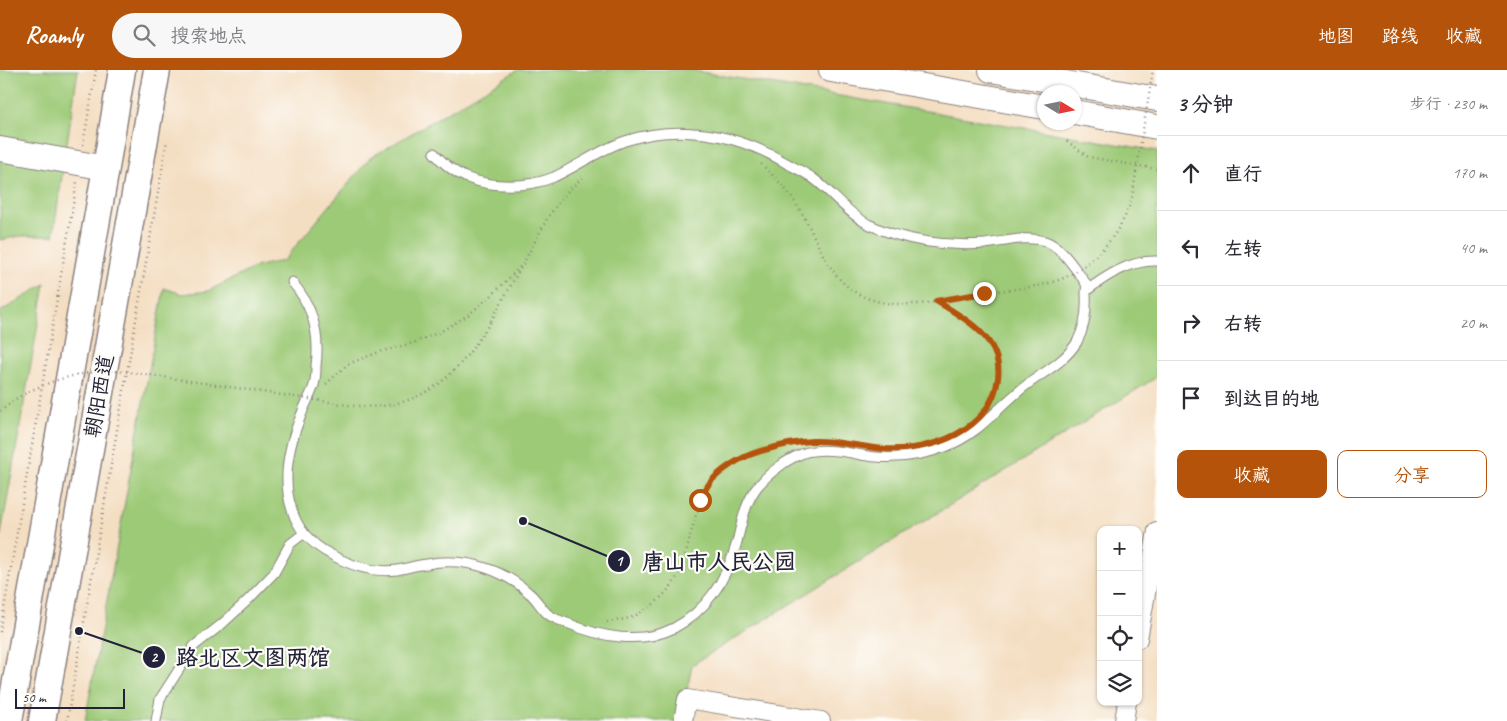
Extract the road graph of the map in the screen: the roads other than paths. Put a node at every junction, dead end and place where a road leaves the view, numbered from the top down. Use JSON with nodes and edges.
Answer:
{"nodes":[{"id":1,"x":122,"y":70,"type":"edge"},
{"id":2,"x":157,"y":70,"type":"edge"},
{"id":3,"x":831,"y":70,"type":"edge"},
{"id":4,"x":991,"y":70,"type":"edge"},
{"id":5,"x":1157,"y":100,"type":"edge"},
{"id":6,"x":1037,"y":106,"type":"edge"},
{"id":7,"x":1082,"y":113,"type":"edge"},
{"id":8,"x":1157,"y":127,"type":"edge"},
{"id":9,"x":0,"y":150,"type":"edge"},
{"id":10,"x":434,"y":153,"type":"dead end"},
{"id":11,"x":106,"y":168,"type":"junction"},
{"id":12,"x":1157,"y":262,"type":"edge"},
{"id":13,"x":292,"y":282,"type":"dead end"},
{"id":14,"x":1086,"y":291,"type":"junction"},
{"id":15,"x":1157,"y":532,"type":"edge"},
{"id":16,"x":304,"y":534,"type":"junction"},
{"id":17,"x":1142,"y":616,"type":"edge"},
{"id":18,"x":1126,"y":706,"type":"edge"},
{"id":19,"x":10,"y":721,"type":"edge"},
{"id":20,"x":42,"y":721,"type":"edge"},
{"id":21,"x":156,"y":721,"type":"edge"},
{"id":22,"x":683,"y":721,"type":"edge"},
{"id":23,"x":821,"y":721,"type":"edge"},
{"id":24,"x":1124,"y":721,"type":"edge"}],
"edges":[{"from":1,"to":11,"type":"main road","name":"朝阳西道"},
{"from":2,"to":20,"type":"main road","name":"朝阳西道"},
{"from":3,"to":6,"type":"main road"},
{"from":4,"to":5,"type":"main road"},
{"from":7,"to":8,"type":"main road"},
{"from":9,"to":11,"type":"main road"},
{"from":10,"to":14,"type":"lane"},
{"from":11,"to":19,"type":"main road","name":"朝阳西道"},
{"from":12,"to":14,"type":"lane"},
{"from":13,"to":16,"type":"lane"},
{"from":14,"to":16,"type":"lane"},
{"from":15,"to":17,"type":"street"},
{"from":16,"to":21,"type":"lane"},
{"from":18,"to":24,"type":"street"},
{"from":22,"to":23,"type":"street"}]}
